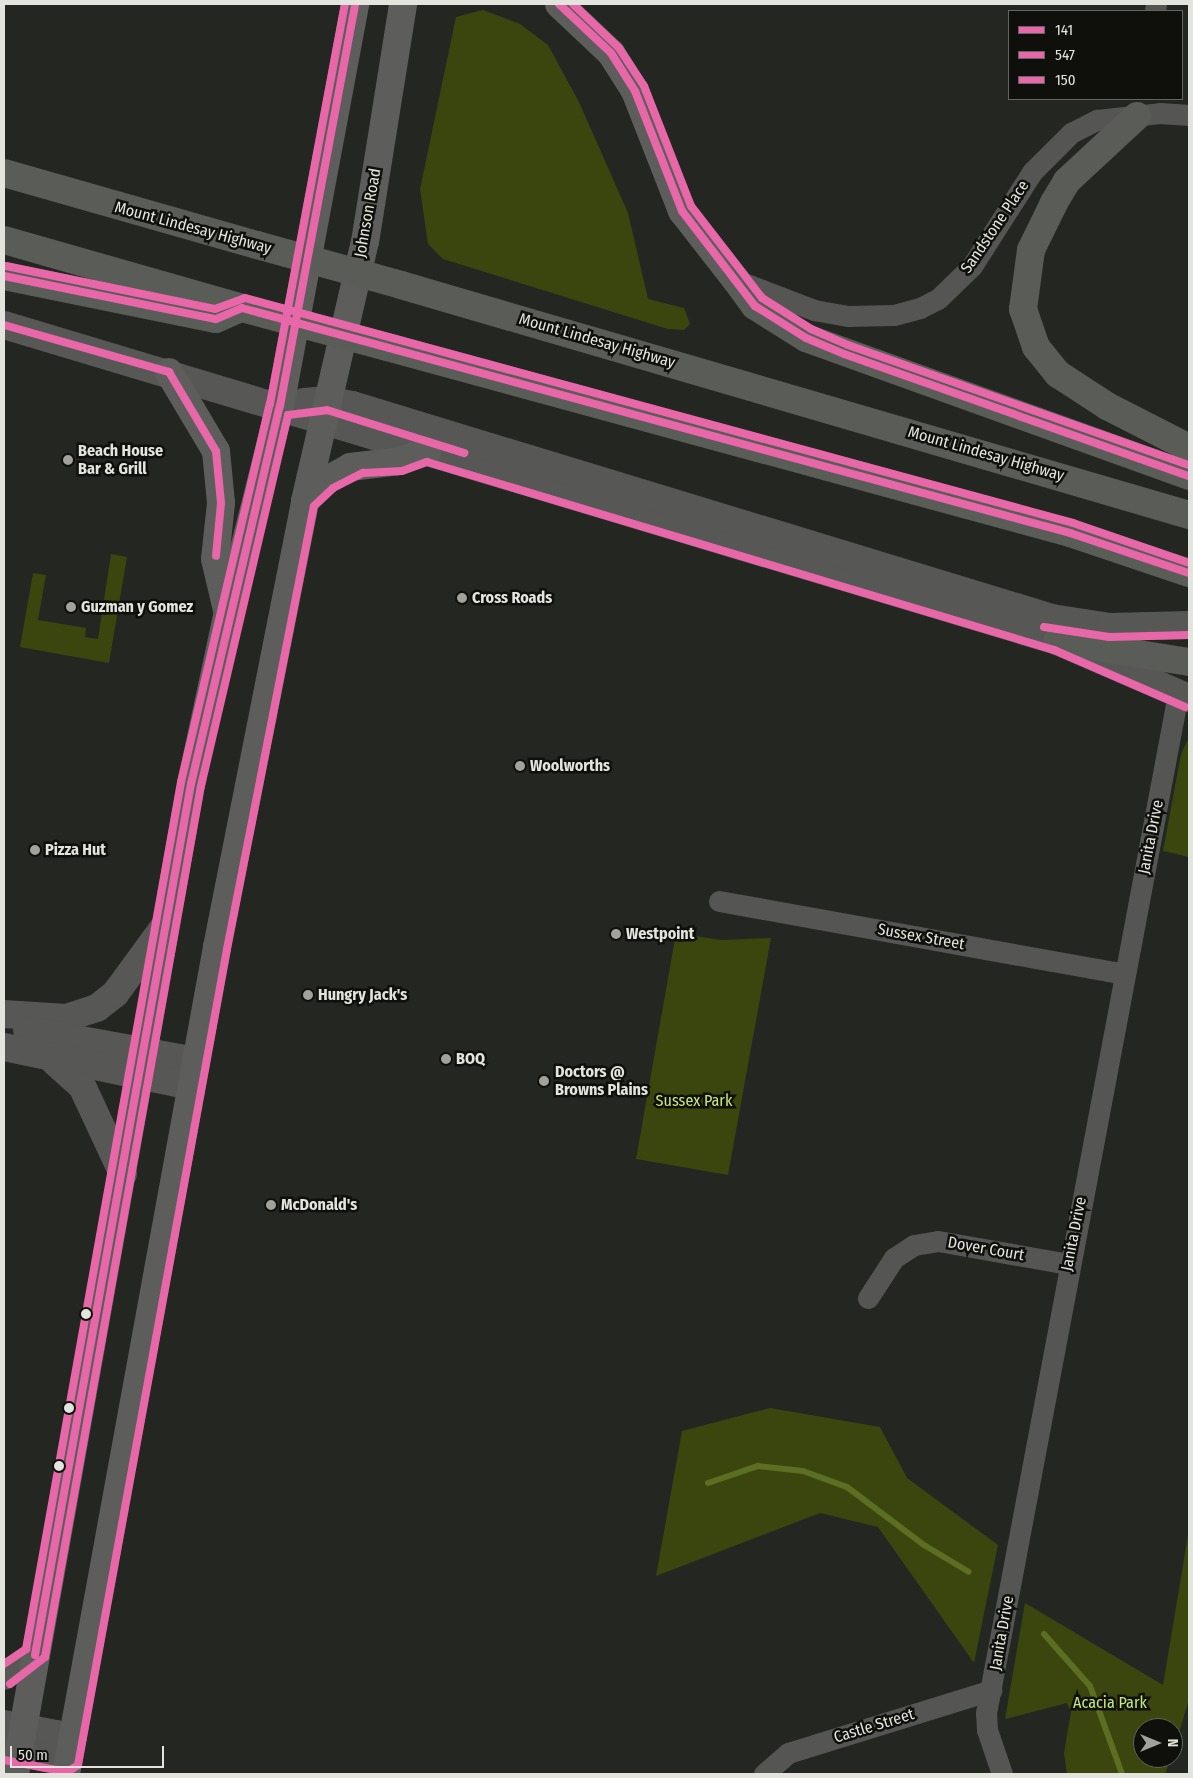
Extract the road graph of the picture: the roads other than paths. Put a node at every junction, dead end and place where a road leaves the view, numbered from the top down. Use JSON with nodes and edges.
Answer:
{"nodes":[{"id":1,"x":355,"y":4,"type":"edge"},
{"id":2,"x":403,"y":4,"type":"edge"},
{"id":3,"x":559,"y":4,"type":"edge"},
{"id":4,"x":1139,"y":107,"type":"edge"},
{"id":5,"x":1189,"y":115,"type":"edge"},
{"id":6,"x":4,"y":173,"type":"edge"},
{"id":7,"x":4,"y":240,"type":"edge"},
{"id":8,"x":4,"y":276,"type":"edge"},
{"id":9,"x":736,"y":280,"type":"junction"},
{"id":10,"x":242,"y":308,"type":"junction"},
{"id":11,"x":4,"y":325,"type":"edge"},
{"id":12,"x":169,"y":372,"type":"junction"},
{"id":13,"x":280,"y":406,"type":"junction"},
{"id":14,"x":326,"y":410,"type":"junction"},
{"id":15,"x":1189,"y":448,"type":"edge"},
{"id":16,"x":427,"y":451,"type":"junction"},
{"id":17,"x":1189,"y":476,"type":"edge"},
{"id":18,"x":305,"y":501,"type":"junction"},
{"id":19,"x":1189,"y":515,"type":"edge"},
{"id":20,"x":1189,"y":573,"type":"edge"},
{"id":21,"x":228,"y":612,"type":"junction"},
{"id":22,"x":1189,"y":625,"type":"edge"},
{"id":23,"x":1057,"y":641,"type":"junction"},
{"id":24,"x":1189,"y":662,"type":"edge"},
{"id":25,"x":1184,"y":696,"type":"edge"},
{"id":26,"x":719,"y":901,"type":"dead end"},
{"id":27,"x":164,"y":927,"type":"junction"},
{"id":28,"x":1124,"y":974,"type":"junction"},
{"id":29,"x":4,"y":1014,"type":"edge"},
{"id":30,"x":4,"y":1022,"type":"edge"},
{"id":31,"x":4,"y":1047,"type":"edge"},
{"id":32,"x":54,"y":1061,"type":"junction"},
{"id":33,"x":141,"y":1064,"type":"junction"},
{"id":34,"x":194,"y":1074,"type":"junction"},
{"id":35,"x":123,"y":1174,"type":"junction"},
{"id":36,"x":1069,"y":1264,"type":"junction"},
{"id":37,"x":868,"y":1298,"type":"dead end"},
{"id":38,"x":35,"y":1655,"type":"junction"},
{"id":39,"x":4,"y":1676,"type":"edge"},
{"id":40,"x":991,"y":1690,"type":"junction"},
{"id":41,"x":13,"y":1746,"type":"edge"},
{"id":42,"x":69,"y":1758,"type":"edge"},
{"id":43,"x":764,"y":1774,"type":"edge"},
{"id":44,"x":1002,"y":1774,"type":"edge"}],
"edges":[{"from":1,"to":13,"type":"main road"},
{"from":2,"to":14,"type":"main road","name":"Johnson Road"},
{"from":3,"to":9,"type":"main road"},
{"from":4,"to":5,"type":"street","name":"Sandstone Place"},
{"from":4,"to":9,"type":"street","name":"Sandstone Place"},
{"from":4,"to":15,"type":"highway"},
{"from":6,"to":19,"type":"highway","name":"Mount Lindesay Highway","bridge":true},
{"from":7,"to":10,"type":"highway"},
{"from":8,"to":10,"type":"highway"},
{"from":9,"to":17,"type":"highway"},
{"from":10,"to":20,"type":"highway","bridge":true},
{"from":11,"to":12,"type":"street"},
{"from":12,"to":13,"type":"street"},
{"from":12,"to":21,"type":"main road"},
{"from":13,"to":14,"type":"street"},
{"from":13,"to":21,"type":"main road"},
{"from":14,"to":16,"type":"street"},
{"from":14,"to":18,"type":"main road","name":"Johnson Road"},
{"from":14,"to":22,"type":"street"},
{"from":16,"to":18,"type":"main road"},
{"from":16,"to":23,"type":"street"},
{"from":18,"to":34,"type":"main road","name":"Johnson Road"},
{"from":21,"to":27,"type":"main road"},
{"from":23,"to":24,"type":"highway"},
{"from":23,"to":25,"type":"street"},
{"from":25,"to":28,"type":"street","name":"Janita Drive"},
{"from":26,"to":28,"type":"street","name":"Sussex Street"},
{"from":27,"to":29,"type":"street"},
{"from":27,"to":33,"type":"main road"},
{"from":28,"to":36,"type":"street","name":"Janita Drive"},
{"from":30,"to":33,"type":"street"},
{"from":31,"to":32,"type":"street"},
{"from":32,"to":33,"type":"street"},
{"from":32,"to":35,"type":"street"},
{"from":33,"to":34,"type":"street"},
{"from":33,"to":35,"type":"main road"},
{"from":34,"to":42,"type":"main road","name":"Johnson Road"},
{"from":35,"to":38,"type":"main road"},
{"from":36,"to":37,"type":"street","name":"Dover Court"},
{"from":36,"to":40,"type":"street","name":"Janita Drive"},
{"from":38,"to":39,"type":"street"},
{"from":38,"to":41,"type":"main road"},
{"from":40,"to":43,"type":"street","name":"Castle Street"},
{"from":40,"to":44,"type":"street","name":"Janita Drive"},
{"from":41,"to":42,"type":"street"}]}
